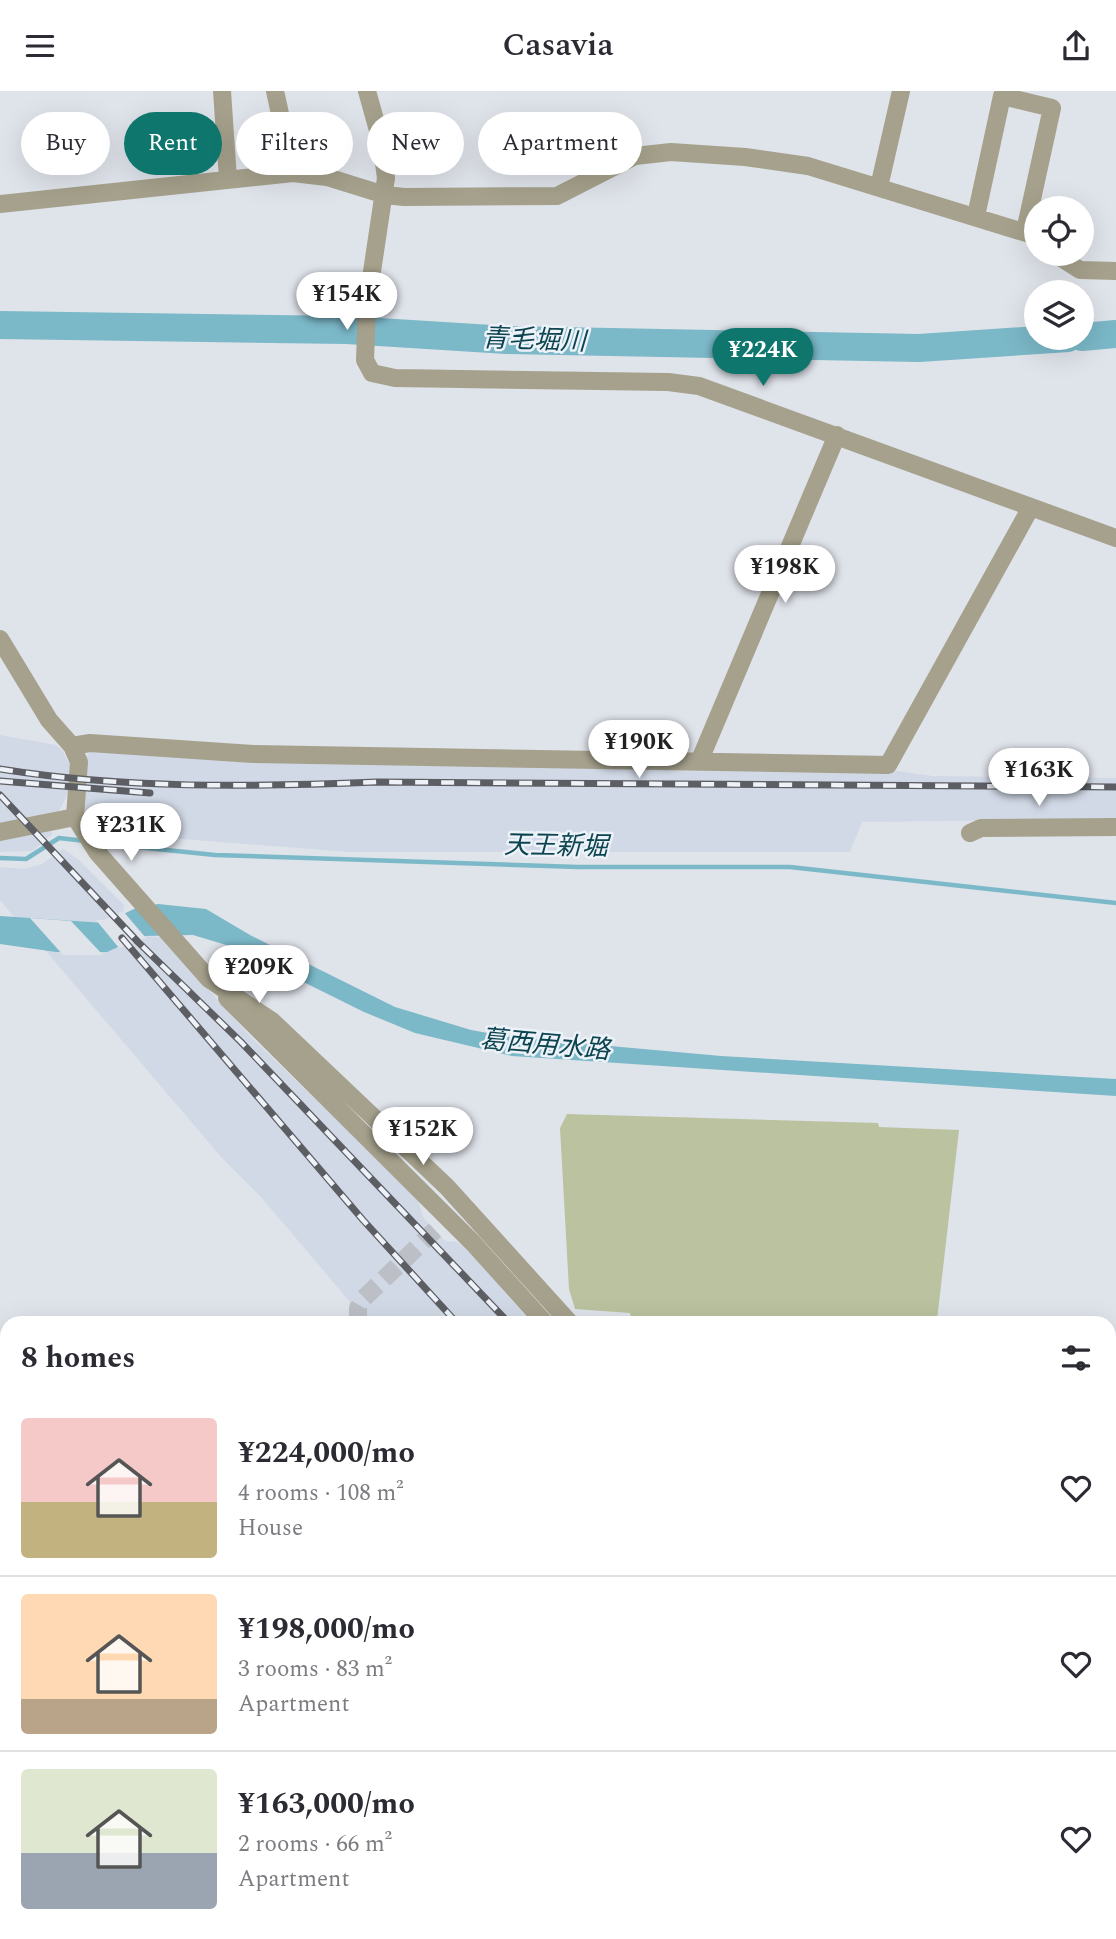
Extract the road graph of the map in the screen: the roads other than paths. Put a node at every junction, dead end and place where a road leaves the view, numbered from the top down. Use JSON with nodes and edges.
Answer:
{"nodes":[{"id":1,"x":222,"y":91,"type":"edge"},
{"id":2,"x":275,"y":91,"type":"edge"},
{"id":3,"x":368,"y":91,"type":"edge"},
{"id":4,"x":901,"y":91,"type":"edge"},
{"id":5,"x":280,"y":112,"type":"edge"},
{"id":6,"x":271,"y":175,"type":"edge"},
{"id":7,"x":310,"y":175,"type":"edge"},
{"id":8,"x":228,"y":179,"type":"junction"},
{"id":9,"x":879,"y":187,"type":"junction"},
{"id":10,"x":385,"y":195,"type":"junction"},
{"id":11,"x":1037,"y":196,"type":"edge"},
{"id":12,"x":0,"y":204,"type":"edge"},
{"id":13,"x":976,"y":216,"type":"junction"},
{"id":14,"x":1024,"y":232,"type":"edge"},
{"id":15,"x":1074,"y":266,"type":"edge"},
{"id":16,"x":1116,"y":271,"type":"edge"},
{"id":17,"x":837,"y":435,"type":"junction"},
{"id":18,"x":1031,"y":506,"type":"junction"},
{"id":19,"x":1116,"y":538,"type":"edge"},
{"id":20,"x":0,"y":639,"type":"edge"},
{"id":21,"x":72,"y":746,"type":"junction"},
{"id":22,"x":699,"y":762,"type":"junction"},
{"id":23,"x":78,"y":824,"type":"junction"},
{"id":24,"x":1116,"y":827,"type":"edge"},
{"id":25,"x":0,"y":832,"type":"edge"},
{"id":26,"x":970,"y":833,"type":"dead end"},
{"id":27,"x":223,"y":989,"type":"junction"},
{"id":28,"x":538,"y":1316,"type":"edge"},
{"id":29,"x":564,"y":1316,"type":"edge"}],
"edges":[{"from":1,"to":8,"type":"street"},
{"from":2,"to":5,"type":"street"},
{"from":3,"to":10,"type":"street"},
{"from":4,"to":9,"type":"street"},
{"from":6,"to":8,"type":"street"},
{"from":7,"to":10,"type":"street"},
{"from":8,"to":12,"type":"street"},
{"from":9,"to":10,"type":"street"},
{"from":9,"to":13,"type":"street"},
{"from":10,"to":17,"type":"street"},
{"from":11,"to":13,"type":"street"},
{"from":13,"to":14,"type":"street"},
{"from":15,"to":16,"type":"street"},
{"from":17,"to":18,"type":"street"},
{"from":17,"to":22,"type":"street"},
{"from":18,"to":19,"type":"street"},
{"from":18,"to":22,"type":"street"},
{"from":20,"to":21,"type":"street"},
{"from":21,"to":22,"type":"street"},
{"from":21,"to":23,"type":"street"},
{"from":23,"to":25,"type":"street"},
{"from":23,"to":27,"type":"street"},
{"from":24,"to":26,"type":"street"},
{"from":27,"to":28,"type":"street"},
{"from":27,"to":29,"type":"street"}]}
